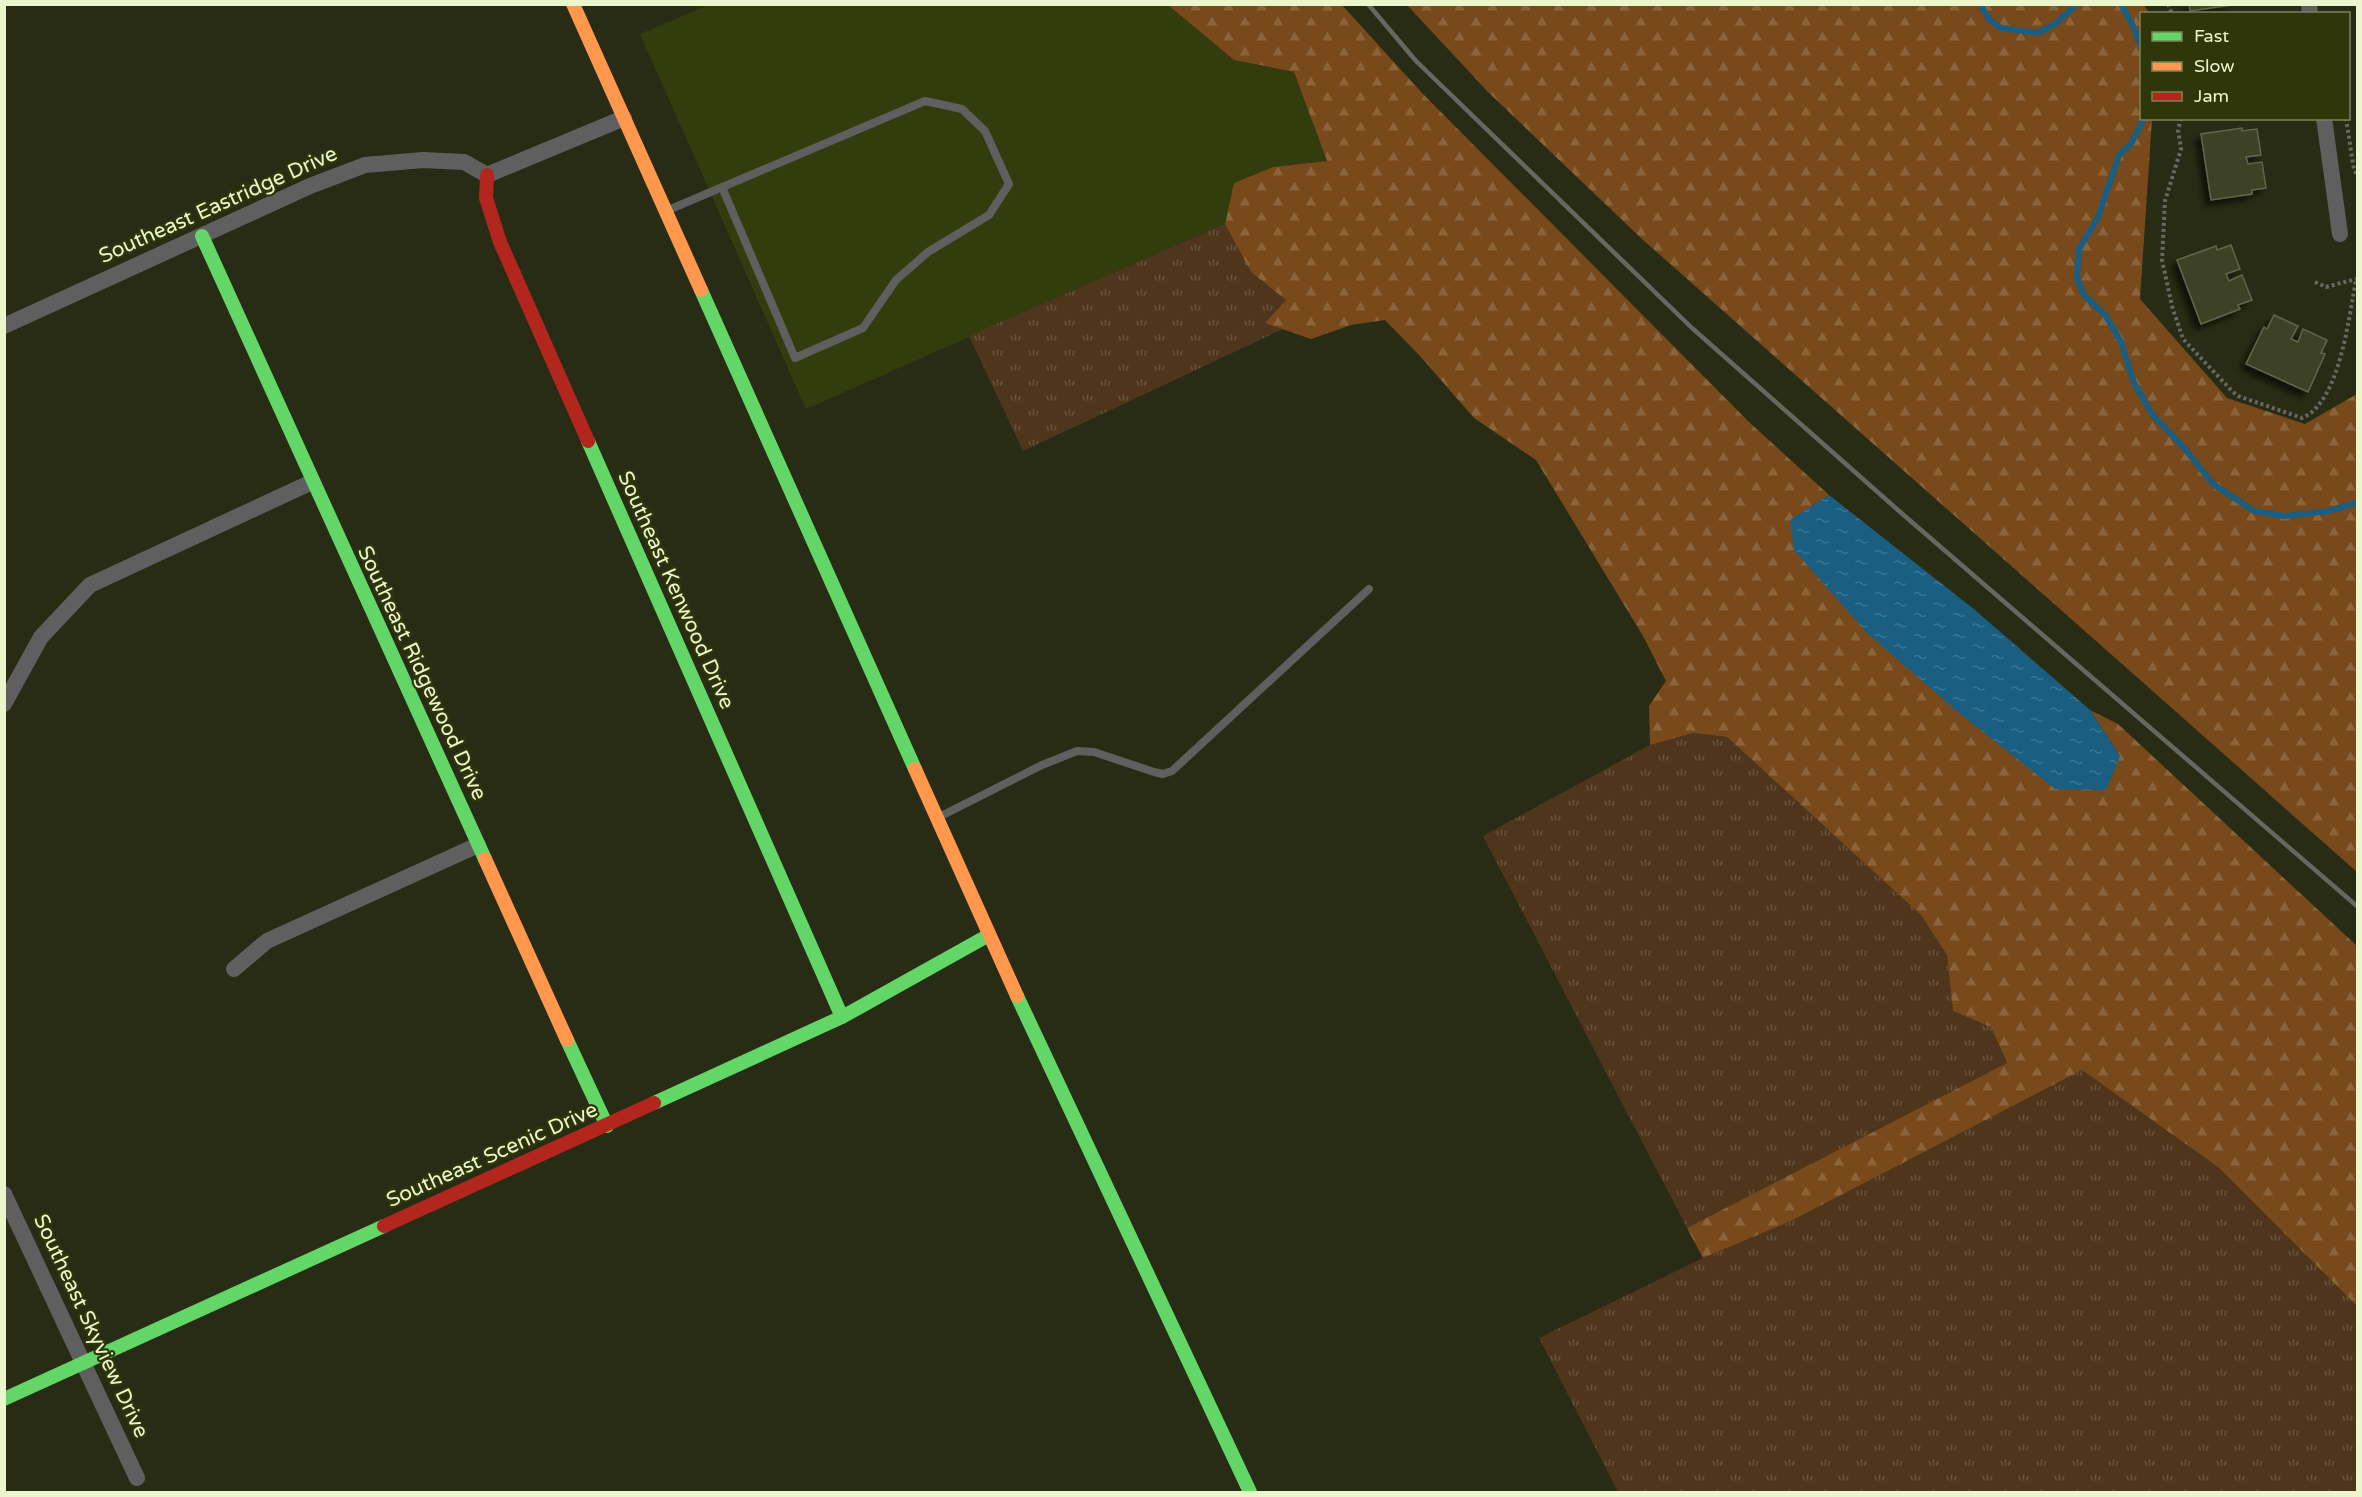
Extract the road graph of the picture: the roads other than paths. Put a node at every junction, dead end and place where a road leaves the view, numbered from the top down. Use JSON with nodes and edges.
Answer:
{"nodes":[{"id":1,"x":573,"y":4,"type":"edge"},
{"id":2,"x":624,"y":118,"type":"junction"},
{"id":3,"x":2325,"y":120,"type":"edge"},
{"id":4,"x":487,"y":175,"type":"junction"},
{"id":5,"x":722,"y":187,"type":"junction"},
{"id":6,"x":665,"y":211,"type":"junction"},
{"id":7,"x":2340,"y":234,"type":"dead end"},
{"id":8,"x":202,"y":236,"type":"junction"},
{"id":9,"x":4,"y":326,"type":"edge"},
{"id":10,"x":312,"y":482,"type":"junction"},
{"id":11,"x":1370,"y":589,"type":"dead end"},
{"id":12,"x":4,"y":704,"type":"edge"},
{"id":13,"x":936,"y":818,"type":"junction"},
{"id":14,"x":478,"y":845,"type":"junction"},
{"id":15,"x":988,"y":935,"type":"junction"},
{"id":16,"x":234,"y":969,"type":"dead end"},
{"id":17,"x":842,"y":1017,"type":"junction"},
{"id":18,"x":607,"y":1126,"type":"junction"},
{"id":19,"x":4,"y":1194,"type":"edge"},
{"id":20,"x":83,"y":1364,"type":"junction"},
{"id":21,"x":4,"y":1399,"type":"edge"},
{"id":22,"x":137,"y":1478,"type":"dead end"},
{"id":23,"x":1250,"y":1492,"type":"edge"}],
"edges":[{"from":1,"to":2,"type":"street"},
{"from":2,"to":4,"type":"street"},
{"from":2,"to":6,"type":"street"},
{"from":3,"to":7,"type":"street"},
{"from":4,"to":8,"type":"street","name":"Southeast Eastridge Drive"},
{"from":4,"to":17,"type":"street","name":"Southeast Kenwood Drive"},
{"from":5,"to":5,"type":"lane"},
{"from":5,"to":6,"type":"lane"},
{"from":6,"to":13,"type":"street"},
{"from":8,"to":9,"type":"street","name":"Southeast Eastridge Drive"},
{"from":8,"to":10,"type":"street","name":"Southeast Ridgewood Drive"},
{"from":10,"to":12,"type":"street"},
{"from":10,"to":14,"type":"street","name":"Southeast Ridgewood Drive"},
{"from":11,"to":13,"type":"lane"},
{"from":13,"to":15,"type":"street"},
{"from":14,"to":16,"type":"street"},
{"from":14,"to":18,"type":"street","name":"Southeast Ridgewood Drive"},
{"from":15,"to":17,"type":"street","name":"Southeast Scenic Drive"},
{"from":15,"to":23,"type":"street"},
{"from":17,"to":18,"type":"street","name":"Southeast Scenic Drive"},
{"from":18,"to":20,"type":"street","name":"Southeast Scenic Drive"},
{"from":19,"to":20,"type":"street","name":"Southeast Skyview Drive"},
{"from":20,"to":21,"type":"street","name":"Southeast Scenic Drive"},
{"from":20,"to":22,"type":"street","name":"Southeast Skyview Drive"}]}
